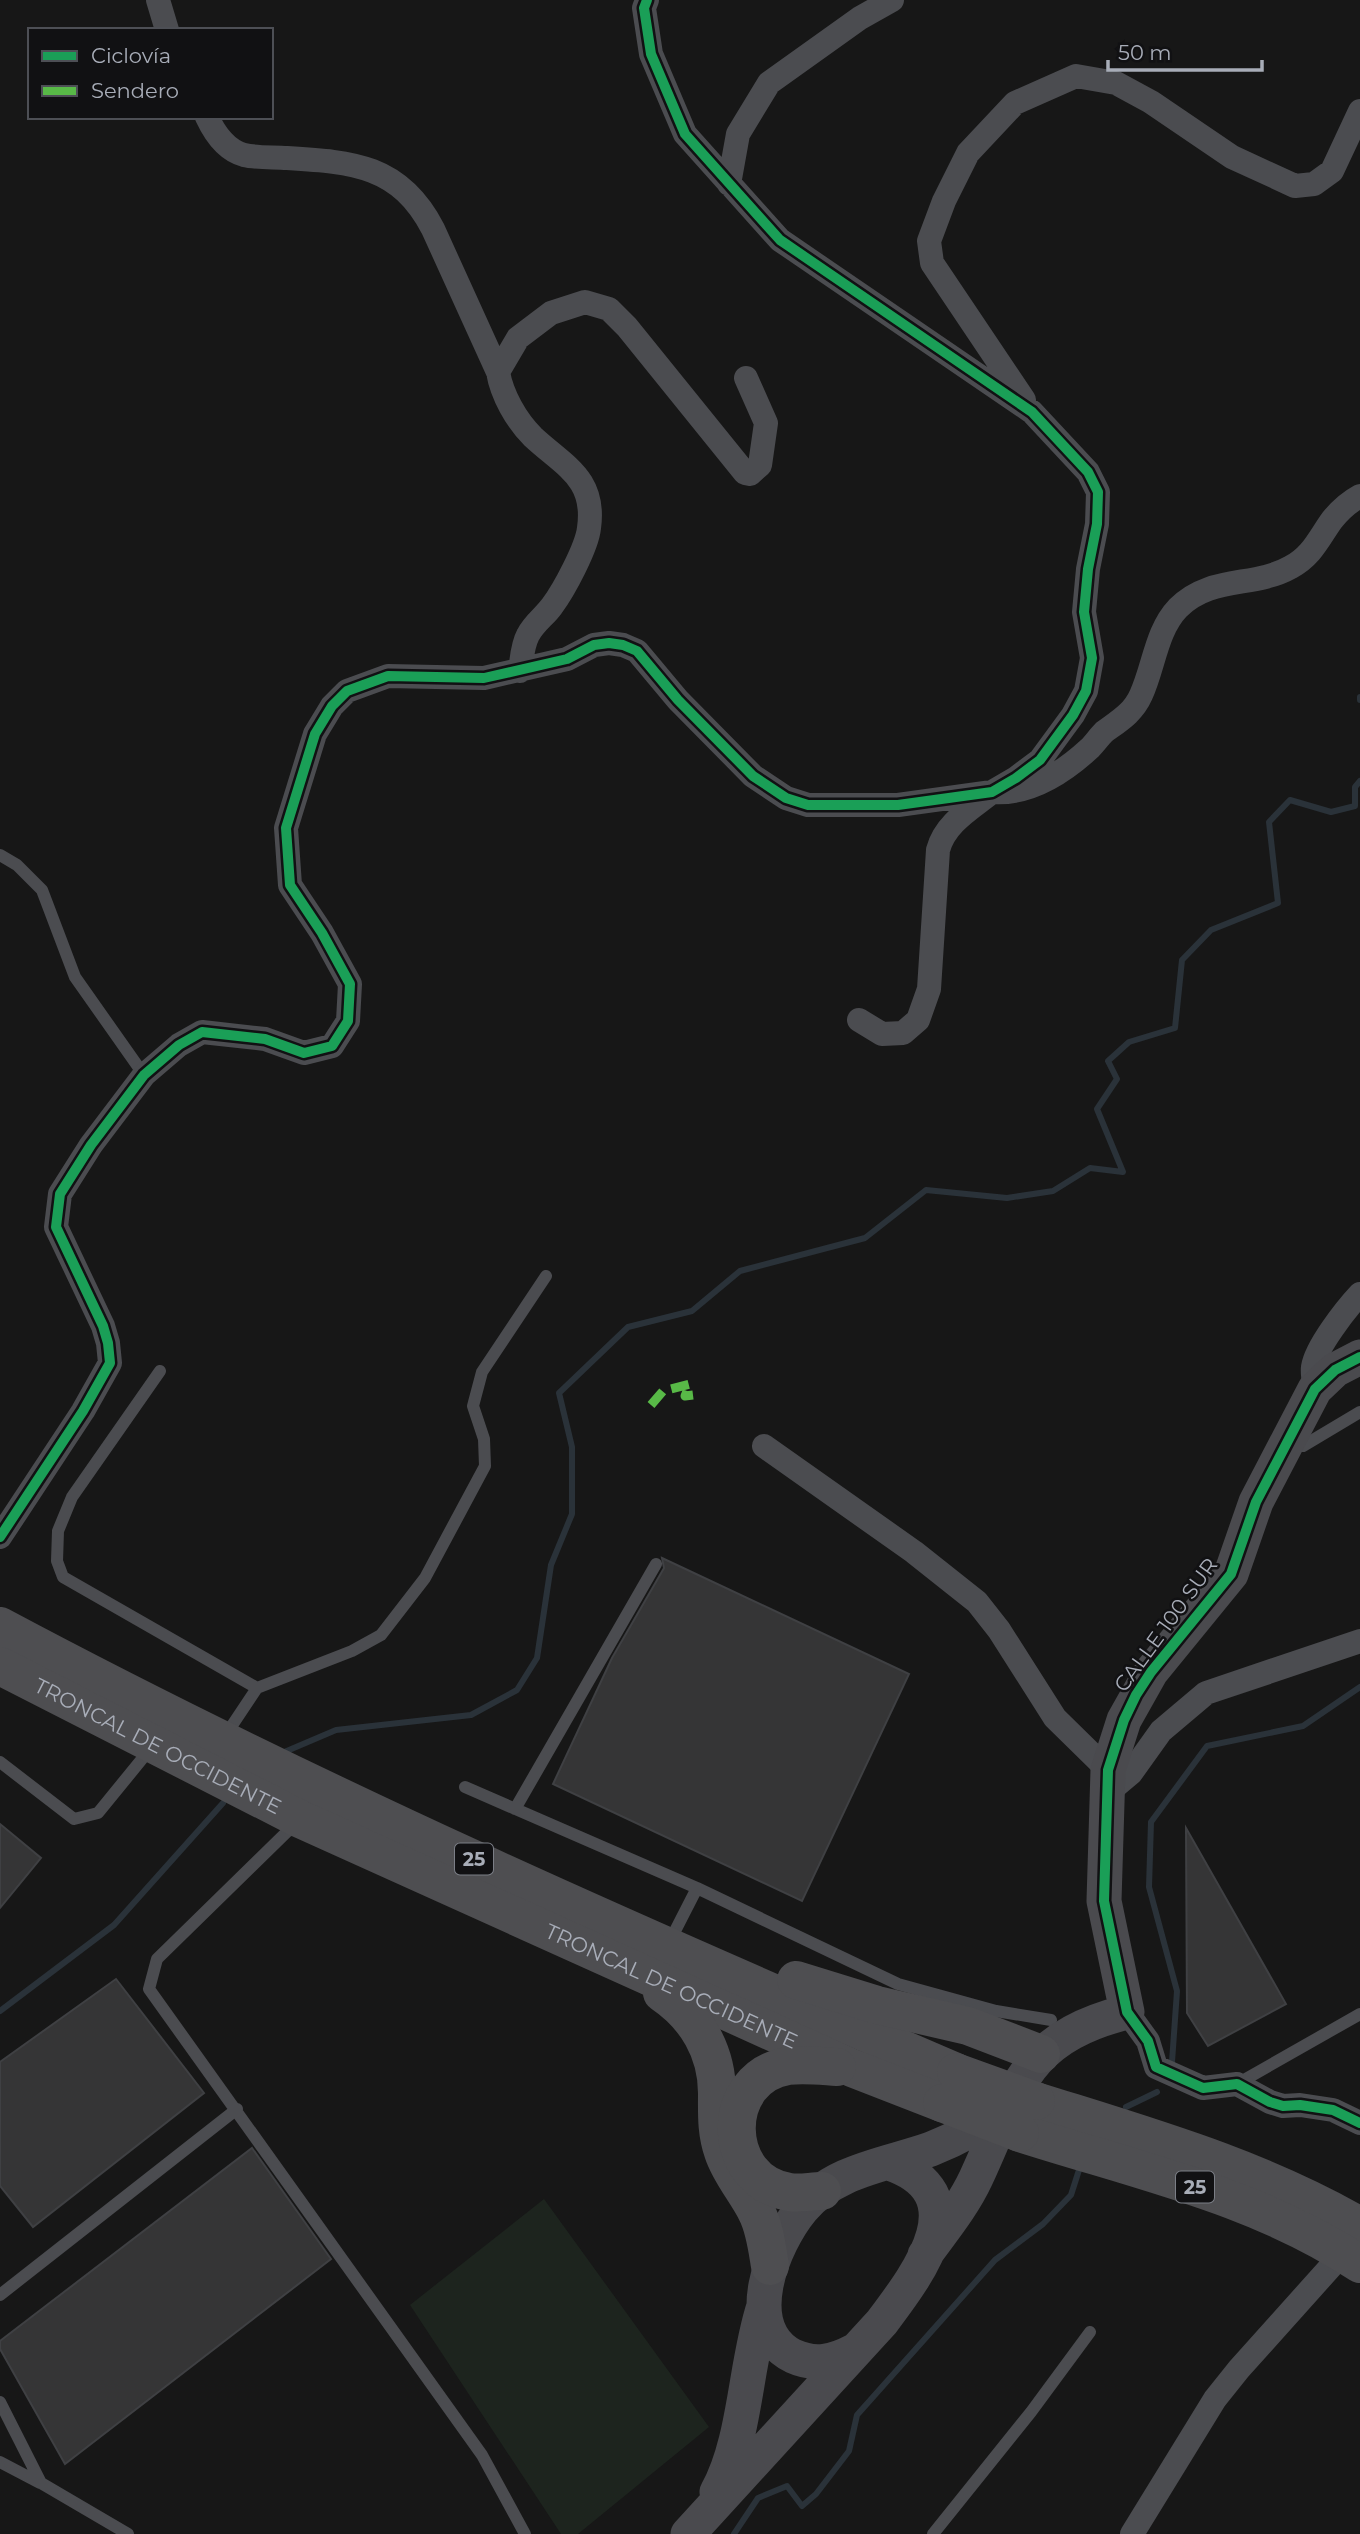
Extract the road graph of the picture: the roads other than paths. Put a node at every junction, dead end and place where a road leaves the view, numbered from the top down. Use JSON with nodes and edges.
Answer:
{"nodes":[{"id":1,"x":158,"y":0,"type":"edge"},
{"id":2,"x":647,"y":0,"type":"edge"},
{"id":3,"x":891,"y":0,"type":"edge"},
{"id":4,"x":166,"y":28,"type":"edge"},
{"id":5,"x":1360,"y":111,"type":"edge"},
{"id":6,"x":208,"y":119,"type":"edge"},
{"id":7,"x":729,"y":184,"type":"junction"},
{"id":8,"x":498,"y":372,"type":"junction"},
{"id":9,"x":746,"y":378,"type":"dead end"},
{"id":10,"x":1032,"y":412,"type":"junction"},
{"id":11,"x":1360,"y":496,"type":"edge"},
{"id":12,"x":520,"y":671,"type":"junction"},
{"id":13,"x":992,"y":792,"type":"junction"},
{"id":14,"x":0,"y":855,"type":"edge"},
{"id":15,"x":859,"y":1020,"type":"dead end"},
{"id":16,"x":144,"y":1074,"type":"junction"},
{"id":17,"x":546,"y":1276,"type":"dead end"},
{"id":18,"x":1360,"y":1294,"type":"edge"},
{"id":19,"x":1360,"y":1357,"type":"edge"},
{"id":20,"x":160,"y":1371,"type":"dead end"},
{"id":21,"x":1315,"y":1389,"type":"junction"},
{"id":22,"x":1360,"y":1412,"type":"edge"},
{"id":23,"x":764,"y":1446,"type":"dead end"},
{"id":24,"x":1303,"y":1446,"type":"dead end"},
{"id":25,"x":0,"y":1538,"type":"edge"},
{"id":26,"x":656,"y":1564,"type":"dead end"},
{"id":27,"x":0,"y":1626,"type":"edge"},
{"id":28,"x":1360,"y":1640,"type":"edge"},
{"id":29,"x":0,"y":1666,"type":"edge"},
{"id":30,"x":257,"y":1688,"type":"junction"},
{"id":31,"x":223,"y":1739,"type":"junction"},
{"id":32,"x":154,"y":1745,"type":"junction"},
{"id":33,"x":0,"y":1762,"type":"edge"},
{"id":34,"x":1107,"y":1782,"type":"junction"},
{"id":35,"x":465,"y":1787,"type":"dead end"},
{"id":36,"x":515,"y":1809,"type":"junction"},
{"id":37,"x":299,"y":1819,"type":"junction"},
{"id":38,"x":510,"y":1875,"type":"junction"},
{"id":39,"x":697,"y":1888,"type":"junction"},
{"id":40,"x":673,"y":1935,"type":"junction"},
{"id":41,"x":616,"y":1963,"type":"junction"},
{"id":42,"x":1127,"y":2012,"type":"junction"},
{"id":43,"x":1360,"y":2014,"type":"edge"},
{"id":44,"x":1046,"y":2037,"type":"junction"},
{"id":45,"x":852,"y":2068,"type":"junction"},
{"id":46,"x":1237,"y":2084,"type":"junction"},
{"id":47,"x":949,"y":2088,"type":"junction"},
{"id":48,"x":237,"y":2109,"type":"junction"},
{"id":49,"x":1021,"y":2113,"type":"junction"},
{"id":50,"x":1360,"y":2123,"type":"edge"},
{"id":51,"x":889,"y":2163,"type":"junction"},
{"id":52,"x":822,"y":2191,"type":"junction"},
{"id":53,"x":1354,"y":2248,"type":"edge"},
{"id":54,"x":925,"y":2255,"type":"junction"},
{"id":55,"x":770,"y":2266,"type":"junction"},
{"id":56,"x":0,"y":2295,"type":"edge"},
{"id":57,"x":764,"y":2306,"type":"junction"},
{"id":58,"x":1090,"y":2332,"type":"dead end"},
{"id":59,"x":854,"y":2351,"type":"junction"},
{"id":60,"x":0,"y":2402,"type":"edge"},
{"id":61,"x":0,"y":2462,"type":"edge"},
{"id":62,"x":41,"y":2483,"type":"junction"},
{"id":63,"x":695,"y":2527,"type":"edge"},
{"id":64,"x":128,"y":2534,"type":"edge"},
{"id":65,"x":525,"y":2534,"type":"edge"},
{"id":66,"x":933,"y":2534,"type":"edge"},
{"id":67,"x":1132,"y":2534,"type":"edge"}],
"edges":[{"from":1,"to":4,"type":"street"},
{"from":2,"to":7,"type":"street"},
{"from":3,"to":7,"type":"street"},
{"from":5,"to":10,"type":"street"},
{"from":6,"to":8,"type":"street"},
{"from":7,"to":10,"type":"street"},
{"from":8,"to":9,"type":"street"},
{"from":8,"to":12,"type":"street"},
{"from":10,"to":13,"type":"street"},
{"from":11,"to":13,"type":"street"},
{"from":12,"to":13,"type":"street"},
{"from":12,"to":16,"type":"street"},
{"from":13,"to":15,"type":"street"},
{"from":14,"to":16,"type":"lane"},
{"from":16,"to":25,"type":"street"},
{"from":17,"to":30,"type":"lane"},
{"from":18,"to":21,"type":"street"},
{"from":19,"to":21,"type":"street","name":"CALLE 100 SUR"},
{"from":20,"to":30,"type":"lane"},
{"from":21,"to":34,"type":"street","name":"CALLE 100 SUR"},
{"from":22,"to":24,"type":"lane"},
{"from":23,"to":34,"type":"street"},
{"from":26,"to":36,"type":"lane"},
{"from":27,"to":31,"type":"highway","name":"TRONCAL DE OCCIDENTE","number":"25"},
{"from":28,"to":34,"type":"street"},
{"from":29,"to":32,"type":"highway","name":"TRONCAL DE OCCIDENTE","number":"25"},
{"from":30,"to":31,"type":"lane"},
{"from":31,"to":38,"type":"highway","name":"TRONCAL DE OCCIDENTE","number":"25"},
{"from":32,"to":33,"type":"lane"},
{"from":32,"to":37,"type":"highway","name":"TRONCAL DE OCCIDENTE","number":"25"},
{"from":34,"to":42,"type":"street","name":"CALLE 100 SUR"},
{"from":35,"to":36,"type":"lane"},
{"from":36,"to":39,"type":"lane"},
{"from":37,"to":41,"type":"highway","name":"TRONCAL DE OCCIDENTE","number":"25"},
{"from":37,"to":48,"type":"lane"},
{"from":38,"to":40,"type":"highway"},
{"from":38,"to":47,"type":"highway","name":"TRONCAL DE OCCIDENTE","number":"25"},
{"from":39,"to":40,"type":"lane"},
{"from":39,"to":44,"type":"lane"},
{"from":40,"to":44,"type":"highway"},
{"from":41,"to":45,"type":"highway","name":"TRONCAL DE OCCIDENTE","number":"25"},
{"from":41,"to":55,"type":"highway"},
{"from":42,"to":44,"type":"street"},
{"from":42,"to":46,"type":"street","name":"CALLE 100 SUR"},
{"from":43,"to":46,"type":"lane"},
{"from":44,"to":49,"type":"street"},
{"from":45,"to":47,"type":"highway","name":"TRONCAL DE OCCIDENTE","number":"25"},
{"from":45,"to":52,"type":"highway"},
{"from":46,"to":50,"type":"street"},
{"from":47,"to":49,"type":"highway","name":"TRONCAL DE OCCIDENTE","number":"25","bridge":true},
{"from":48,"to":56,"type":"lane"},
{"from":48,"to":65,"type":"lane"},
{"from":49,"to":51,"type":"street"},
{"from":49,"to":53,"type":"highway","name":"TRONCAL DE OCCIDENTE","number":"25"},
{"from":49,"to":54,"type":"street"},
{"from":51,"to":52,"type":"street"},
{"from":51,"to":54,"type":"street"},
{"from":52,"to":55,"type":"street"},
{"from":53,"to":67,"type":"street"},
{"from":54,"to":59,"type":"street"},
{"from":55,"to":57,"type":"street"},
{"from":57,"to":59,"type":"street"},
{"from":57,"to":63,"type":"street"},
{"from":58,"to":66,"type":"lane"},
{"from":59,"to":63,"type":"street"},
{"from":60,"to":62,"type":"lane"},
{"from":61,"to":62,"type":"lane"},
{"from":62,"to":64,"type":"lane"}]}
